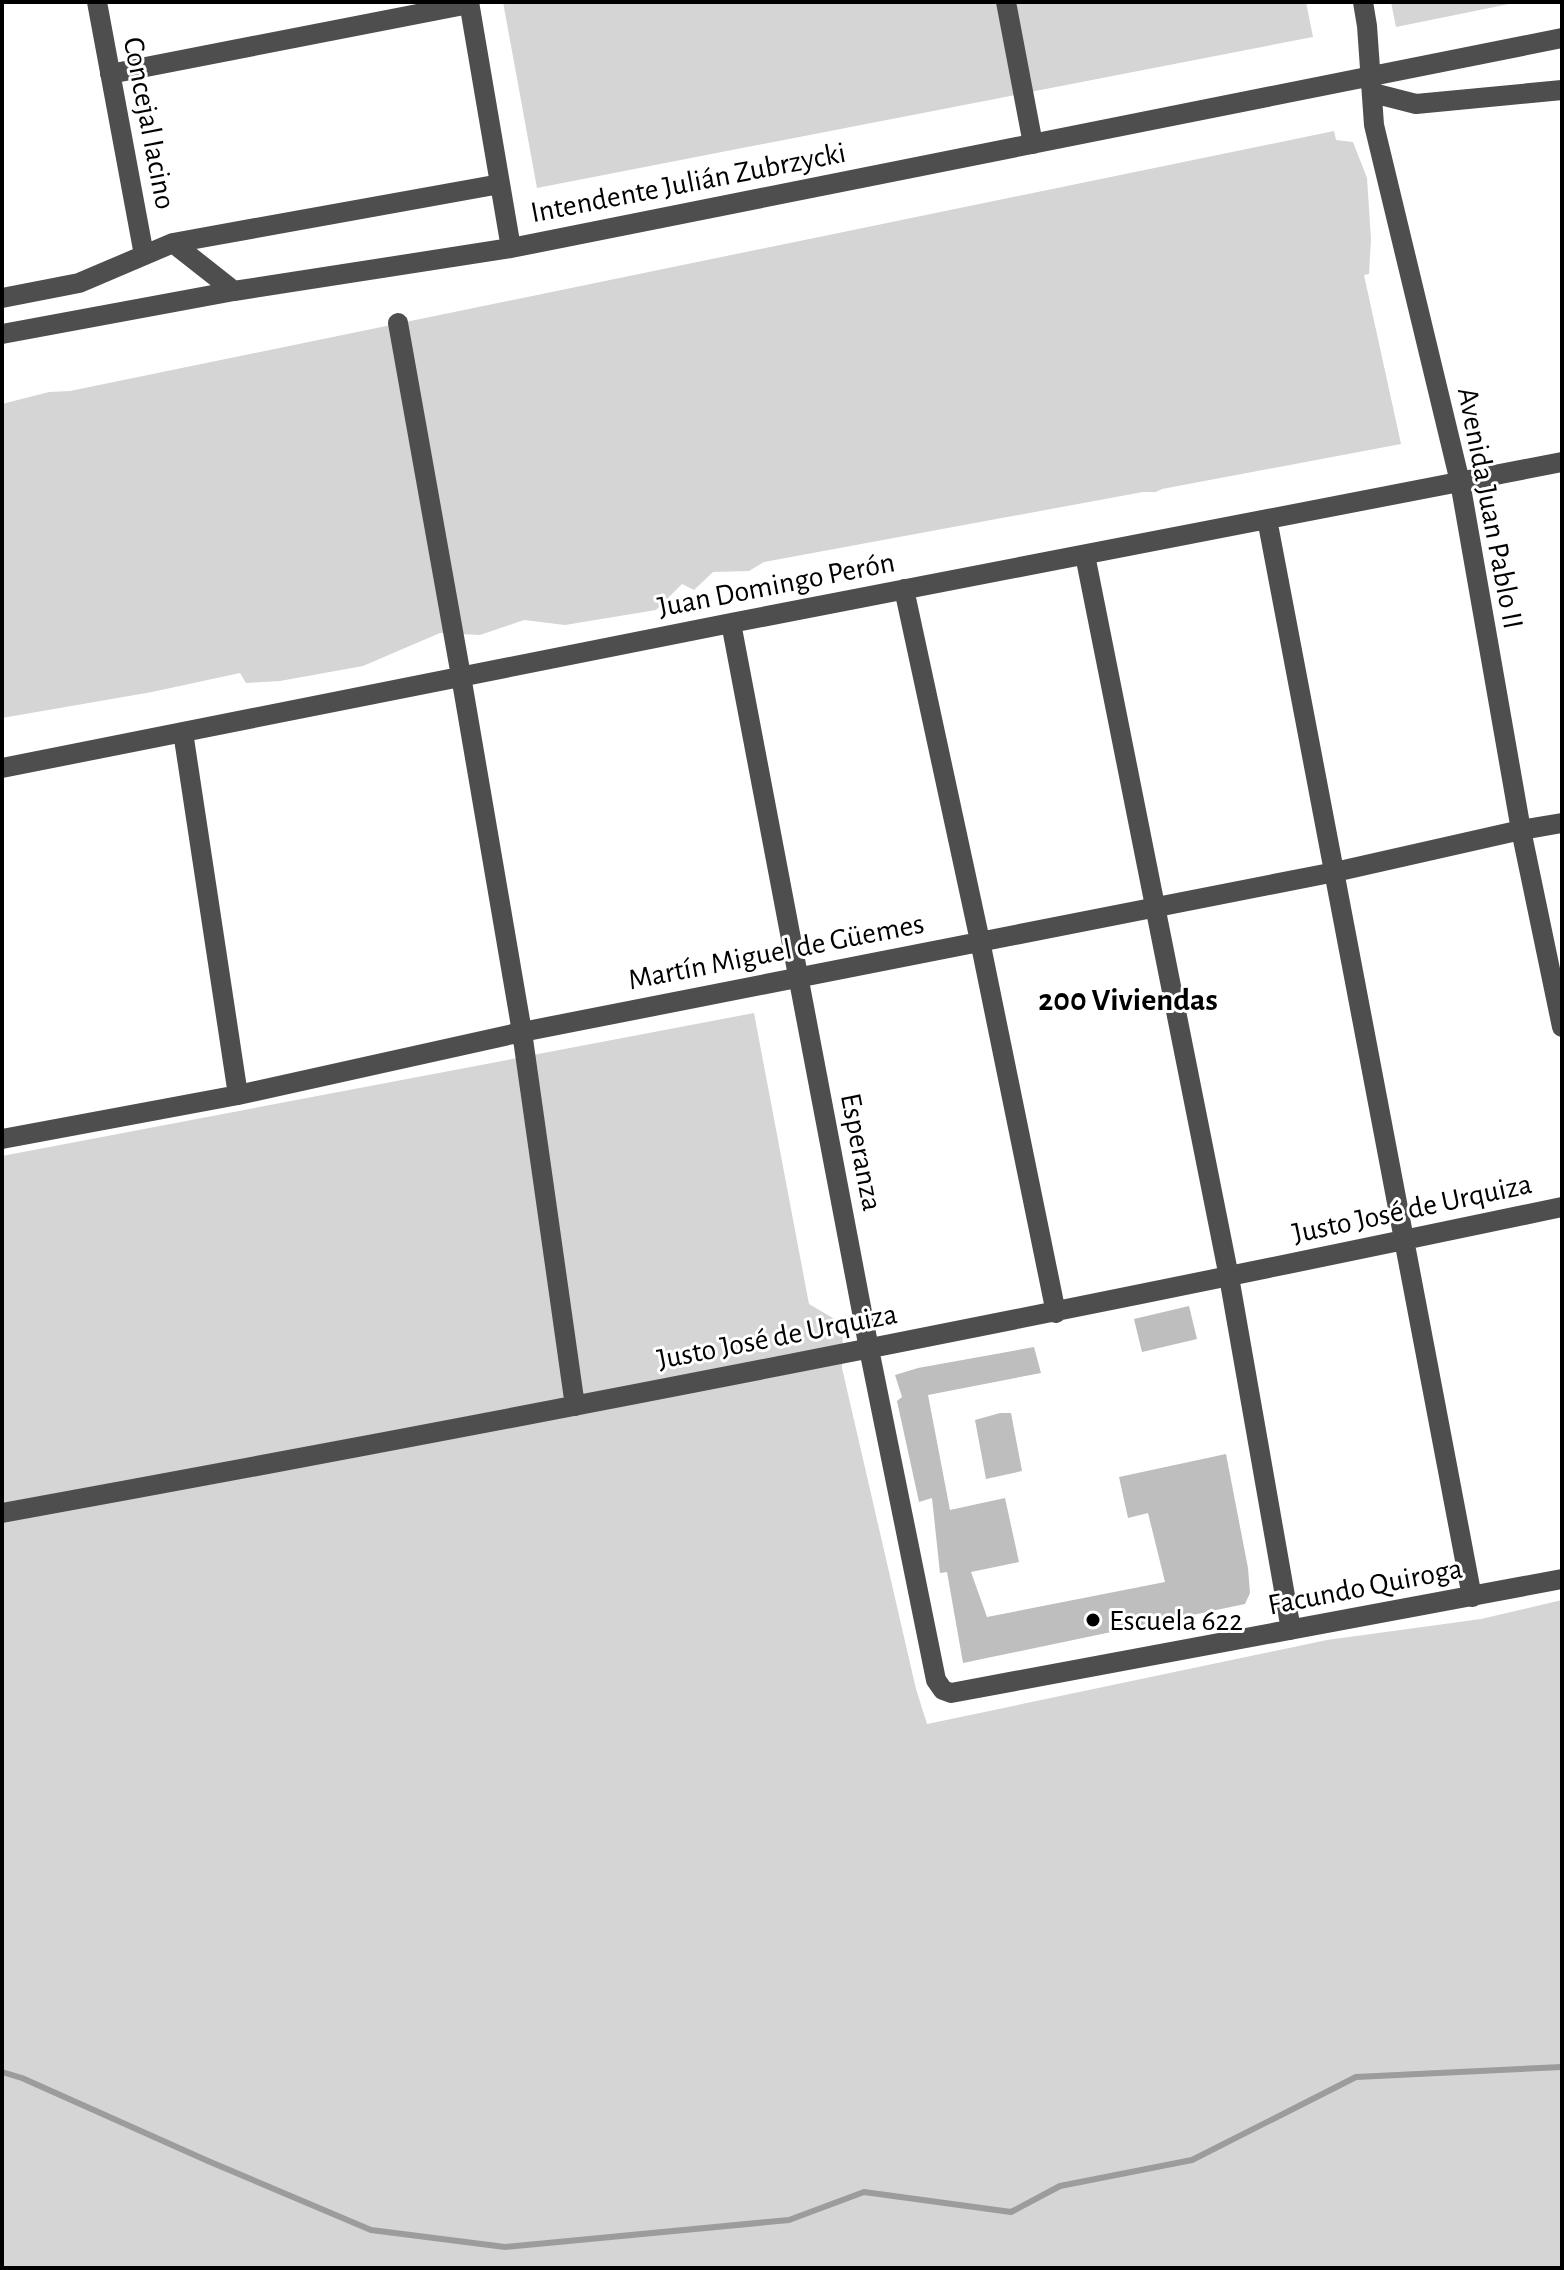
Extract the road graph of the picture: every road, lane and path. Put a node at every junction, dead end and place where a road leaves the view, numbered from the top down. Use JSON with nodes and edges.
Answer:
{"nodes":[{"id":1,"x":97,"y":2,"type":"edge"},
{"id":2,"x":1006,"y":2,"type":"edge"},
{"id":3,"x":1363,"y":2,"type":"edge"},
{"id":4,"x":469,"y":3,"type":"edge"},
{"id":5,"x":1562,"y":38,"type":"edge"},
{"id":6,"x":110,"y":74,"type":"junction"},
{"id":7,"x":1371,"y":85,"type":"junction"},
{"id":8,"x":1562,"y":90,"type":"edge"},
{"id":9,"x":1033,"y":144,"type":"junction"},
{"id":10,"x":500,"y":184,"type":"junction"},
{"id":11,"x":173,"y":243,"type":"junction"},
{"id":12,"x":511,"y":248,"type":"junction"},
{"id":13,"x":144,"y":255,"type":"junction"},
{"id":14,"x":234,"y":291,"type":"junction"},
{"id":15,"x":2,"y":298,"type":"edge"},
{"id":16,"x":398,"y":323,"type":"dead end"},
{"id":17,"x":7,"y":335,"type":"edge"},
{"id":18,"x":1562,"y":462,"type":"edge"},
{"id":19,"x":1460,"y":482,"type":"junction"},
{"id":20,"x":1267,"y":519,"type":"junction"},
{"id":21,"x":1085,"y":555,"type":"junction"},
{"id":22,"x":904,"y":589,"type":"junction"},
{"id":23,"x":731,"y":623,"type":"junction"},
{"id":24,"x":461,"y":676,"type":"junction"},
{"id":25,"x":183,"y":732,"type":"junction"},
{"id":26,"x":2,"y":768,"type":"edge"},
{"id":27,"x":1562,"y":823,"type":"edge"},
{"id":28,"x":1521,"y":830,"type":"junction"},
{"id":29,"x":1335,"y":872,"type":"junction"},
{"id":30,"x":1156,"y":907,"type":"junction"},
{"id":31,"x":980,"y":941,"type":"junction"},
{"id":32,"x":798,"y":977,"type":"junction"},
{"id":33,"x":1562,"y":1027,"type":"edge"},
{"id":34,"x":522,"y":1032,"type":"junction"},
{"id":35,"x":238,"y":1095,"type":"junction"},
{"id":36,"x":2,"y":1139,"type":"edge"},
{"id":37,"x":1562,"y":1207,"type":"edge"},
{"id":38,"x":1405,"y":1240,"type":"junction"},
{"id":39,"x":1229,"y":1277,"type":"junction"},
{"id":40,"x":1056,"y":1313,"type":"junction"},
{"id":41,"x":869,"y":1349,"type":"junction"},
{"id":42,"x":575,"y":1406,"type":"junction"},
{"id":43,"x":2,"y":1513,"type":"edge"},
{"id":44,"x":1562,"y":1579,"type":"edge"},
{"id":45,"x":1472,"y":1597,"type":"junction"},
{"id":46,"x":1291,"y":1630,"type":"junction"},
{"id":47,"x":943,"y":1690,"type":"joint"}],
"edges":[{"from":1,"to":6,"type":"street","name":"Concejal Iacino"},
{"from":2,"to":9,"type":"street"},
{"from":3,"to":7,"type":"street","name":"Avenida Juan Pablo II"},
{"from":4,"to":6,"type":"street"},
{"from":4,"to":10,"type":"street"},
{"from":5,"to":7,"type":"street","name":"Intendente Julián Zubrzycki"},
{"from":6,"to":13,"type":"street","name":"Concejal Iacino"},
{"from":7,"to":8,"type":"street"},
{"from":7,"to":9,"type":"street","name":"Intendente Julián Zubrzycki"},
{"from":7,"to":19,"type":"street","name":"Avenida Juan Pablo II"},
{"from":9,"to":12,"type":"street","name":"Intendente Julián Zubrzycki"},
{"from":10,"to":11,"type":"street"},
{"from":10,"to":12,"type":"street"},
{"from":11,"to":13,"type":"street"},
{"from":11,"to":14,"type":"street"},
{"from":12,"to":14,"type":"street","name":"Intendente Julián Zubrzycki"},
{"from":13,"to":15,"type":"street"},
{"from":14,"to":17,"type":"street","name":"Intendente Julián Zubrzycki"},
{"from":16,"to":24,"type":"street"},
{"from":18,"to":19,"type":"street","name":"Juan Domingo Perón"},
{"from":19,"to":20,"type":"street","name":"Juan Domingo Perón"},
{"from":19,"to":28,"type":"street","name":"Avenida Juan Pablo II"},
{"from":20,"to":21,"type":"street","name":"Juan Domingo Perón"},
{"from":20,"to":29,"type":"street"},
{"from":21,"to":22,"type":"street","name":"Juan Domingo Perón"},
{"from":21,"to":30,"type":"street"},
{"from":22,"to":23,"type":"street","name":"Juan Domingo Perón"},
{"from":22,"to":31,"type":"street"},
{"from":23,"to":24,"type":"street","name":"Juan Domingo Perón"},
{"from":23,"to":32,"type":"street","name":"Esperanza"},
{"from":24,"to":25,"type":"street","name":"Juan Domingo Perón"},
{"from":24,"to":34,"type":"street"},
{"from":25,"to":26,"type":"street","name":"Juan Domingo Perón"},
{"from":25,"to":35,"type":"street"},
{"from":27,"to":28,"type":"street","name":"Martín Miguel de Güemes"},
{"from":28,"to":29,"type":"street","name":"Martín Miguel de Güemes"},
{"from":28,"to":33,"type":"street","name":"Avenida Juan Pablo II"},
{"from":29,"to":30,"type":"street","name":"Martín Miguel de Güemes"},
{"from":29,"to":38,"type":"street"},
{"from":30,"to":31,"type":"street","name":"Martín Miguel de Güemes"},
{"from":30,"to":39,"type":"street"},
{"from":31,"to":32,"type":"street","name":"Martín Miguel de Güemes"},
{"from":31,"to":40,"type":"street"},
{"from":32,"to":34,"type":"street","name":"Martín Miguel de Güemes"},
{"from":32,"to":41,"type":"street","name":"Esperanza"},
{"from":34,"to":35,"type":"street","name":"Martín Miguel de Güemes"},
{"from":34,"to":42,"type":"street"},
{"from":35,"to":36,"type":"street","name":"Martín Miguel de Güemes"},
{"from":37,"to":38,"type":"street","name":"Justo José de Urquiza"},
{"from":38,"to":39,"type":"street","name":"Justo José de Urquiza"},
{"from":38,"to":45,"type":"street"},
{"from":39,"to":40,"type":"street","name":"Justo José de Urquiza"},
{"from":39,"to":46,"type":"street"},
{"from":40,"to":41,"type":"street","name":"Justo José de Urquiza"},
{"from":41,"to":42,"type":"street","name":"Justo José de Urquiza"},
{"from":41,"to":47,"type":"street","name":"Esperanza"},
{"from":42,"to":43,"type":"street","name":"Justo José de Urquiza"},
{"from":44,"to":45,"type":"street","name":"Facundo Quiroga"},
{"from":45,"to":46,"type":"street","name":"Facundo Quiroga"},
{"from":46,"to":47,"type":"street","name":"Facundo Quiroga"}]}
